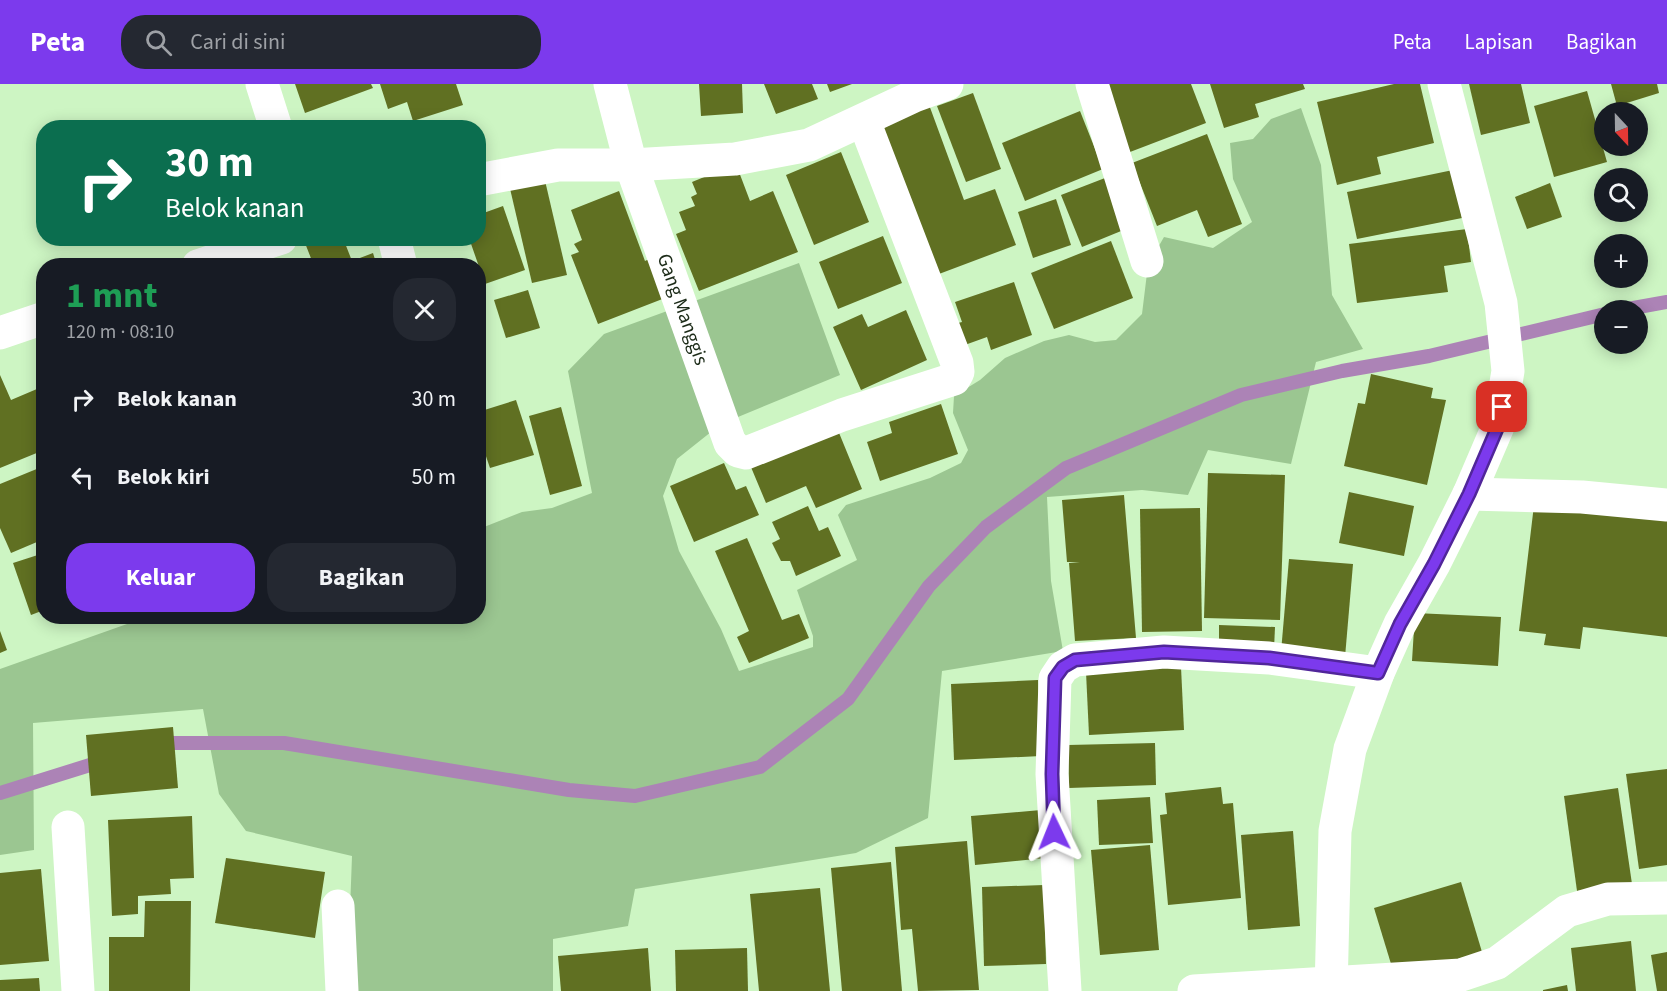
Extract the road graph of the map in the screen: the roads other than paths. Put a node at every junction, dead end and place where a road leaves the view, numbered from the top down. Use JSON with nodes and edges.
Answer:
{"nodes":[{"id":1,"x":262,"y":84,"type":"edge"},
{"id":2,"x":610,"y":84,"type":"edge"},
{"id":3,"x":947,"y":84,"type":"edge"},
{"id":4,"x":1092,"y":84,"type":"edge"},
{"id":5,"x":1444,"y":84,"type":"edge"},
{"id":6,"x":273,"y":120,"type":"edge"},
{"id":7,"x":864,"y":121,"type":"junction"},
{"id":8,"x":631,"y":165,"type":"junction"},
{"id":9,"x":486,"y":178,"type":"edge"},
{"id":10,"x":259,"y":246,"type":"edge"},
{"id":11,"x":226,"y":258,"type":"edge"},
{"id":12,"x":1147,"y":261,"type":"dead end"},
{"id":13,"x":36,"y":321,"type":"edge"},
{"id":14,"x":0,"y":333,"type":"edge"},
{"id":15,"x":1469,"y":494,"type":"junction"},
{"id":16,"x":1667,"y":505,"type":"edge"},
{"id":17,"x":1378,"y":673,"type":"junction"},
{"id":18,"x":68,"y":827,"type":"dead end"},
{"id":19,"x":1667,"y":898,"type":"edge"},
{"id":20,"x":338,"y":906,"type":"dead end"},
{"id":21,"x":1331,"y":987,"type":"edge"},
{"id":22,"x":78,"y":991,"type":"edge"},
{"id":23,"x":342,"y":991,"type":"edge"},
{"id":24,"x":1065,"y":991,"type":"edge"},
{"id":25,"x":1194,"y":991,"type":"edge"}],
"edges":[{"from":1,"to":6,"type":"street"},
{"from":2,"to":8,"type":"street","name":"Gang Manggis"},
{"from":3,"to":7,"type":"street"},
{"from":4,"to":12,"type":"street"},
{"from":5,"to":15,"type":"street"},
{"from":7,"to":8,"type":"street"},
{"from":7,"to":8,"type":"street","name":"Gang Manggis"},
{"from":8,"to":9,"type":"street"},
{"from":10,"to":11,"type":"street"},
{"from":13,"to":14,"type":"street"},
{"from":15,"to":16,"type":"street"},
{"from":15,"to":17,"type":"street"},
{"from":17,"to":21,"type":"street"},
{"from":17,"to":24,"type":"street"},
{"from":18,"to":22,"type":"street"},
{"from":19,"to":21,"type":"street"},
{"from":20,"to":23,"type":"street"},
{"from":21,"to":25,"type":"street"}]}
